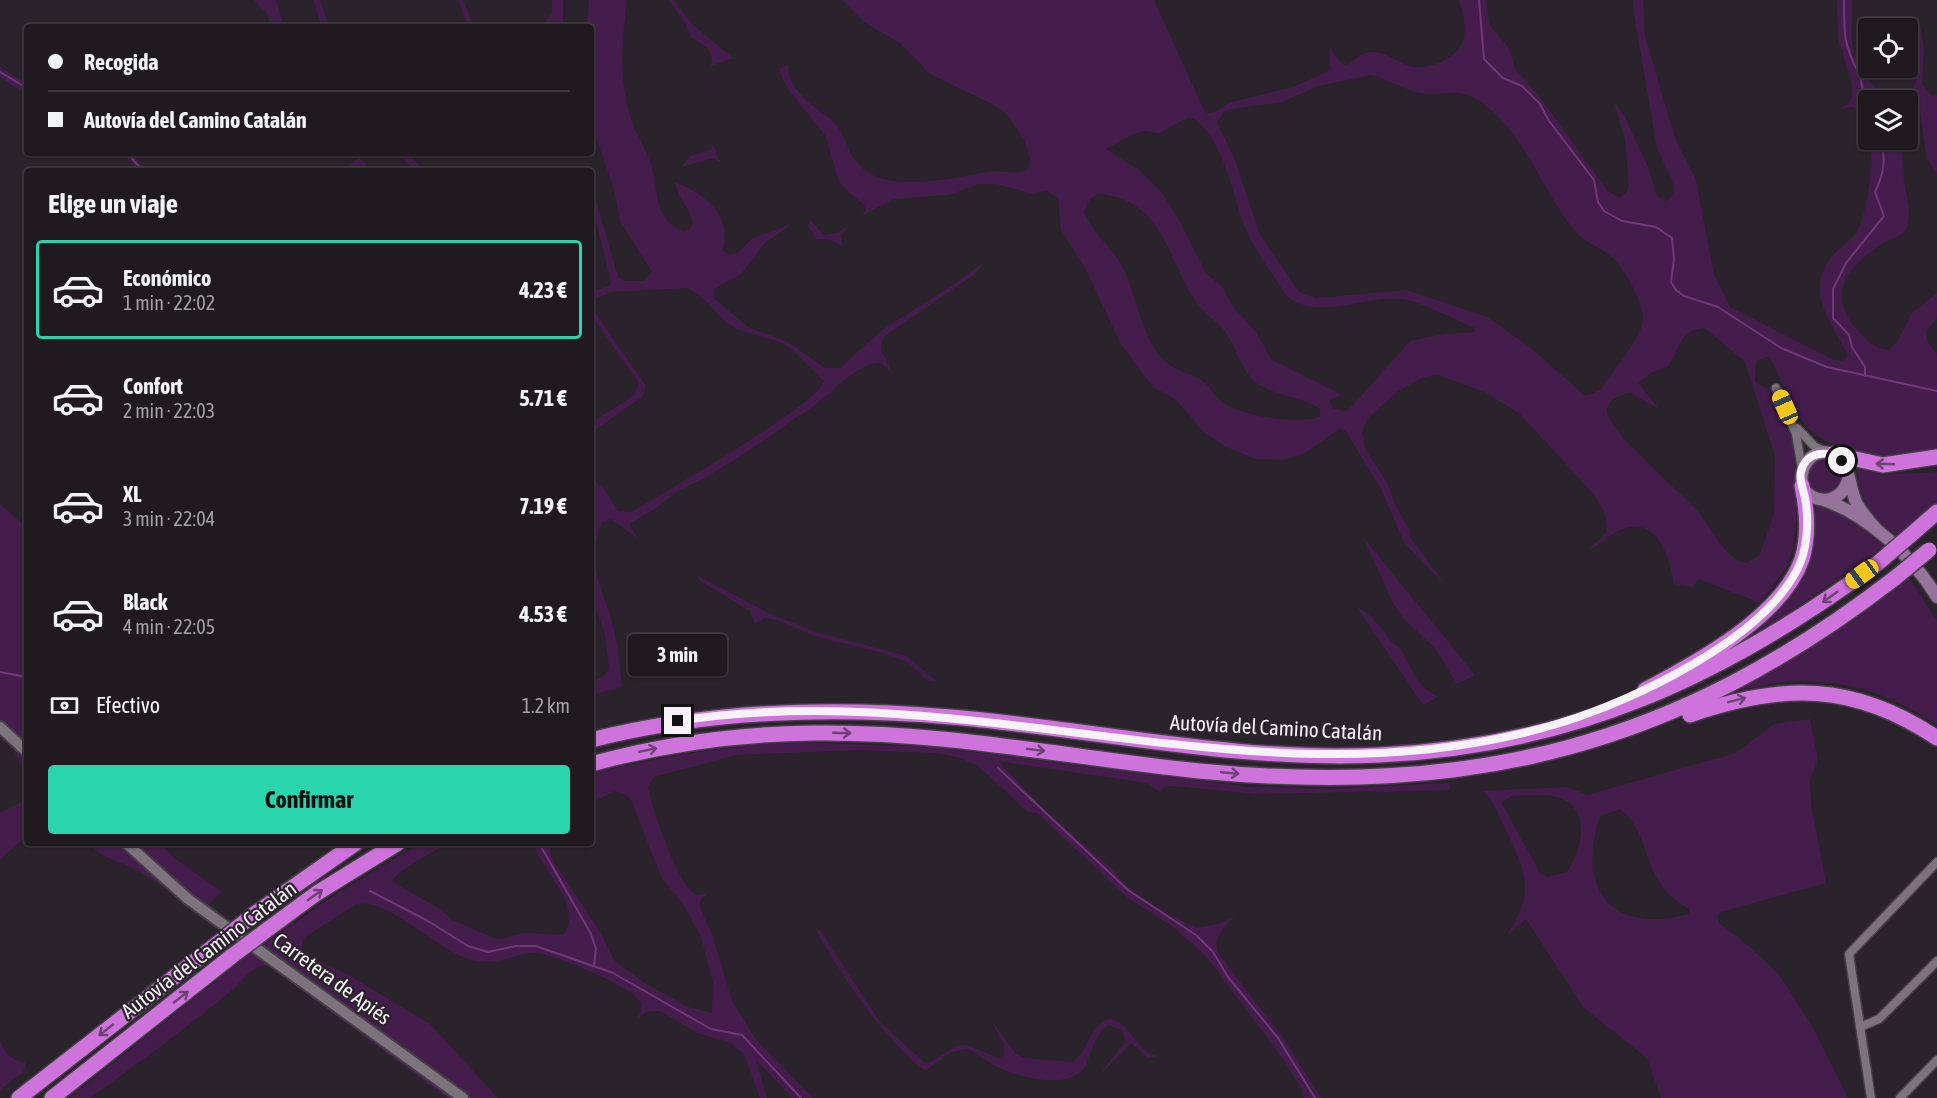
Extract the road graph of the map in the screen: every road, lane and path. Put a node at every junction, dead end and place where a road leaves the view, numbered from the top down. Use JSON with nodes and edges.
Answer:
{"nodes":[{"id":1,"x":1776,"y":388,"type":"dead end"},
{"id":2,"x":1785,"y":407,"type":"junction"},
{"id":3,"x":1831,"y":454,"type":"junction"},
{"id":4,"x":1937,"y":457,"type":"edge"},
{"id":5,"x":1802,"y":469,"type":"junction"},
{"id":6,"x":1848,"y":480,"type":"junction"},
{"id":7,"x":1802,"y":486,"type":"junction"},
{"id":8,"x":1824,"y":500,"type":"junction"},
{"id":9,"x":1937,"y":512,"type":"edge"},
{"id":10,"x":1877,"y":530,"type":"junction"},
{"id":11,"x":1933,"y":546,"type":"edge"},
{"id":12,"x":1937,"y":597,"type":"edge"},
{"id":13,"x":0,"y":727,"type":"edge"},
{"id":14,"x":1511,"y":738,"type":"junction"},
{"id":15,"x":1937,"y":738,"type":"edge"},
{"id":16,"x":594,"y":739,"type":"edge"},
{"id":17,"x":24,"y":749,"type":"edge"},
{"id":18,"x":594,"y":763,"type":"edge"},
{"id":19,"x":1499,"y":764,"type":"junction"},
{"id":20,"x":129,"y":846,"type":"edge"},
{"id":21,"x":353,"y":846,"type":"edge"},
{"id":22,"x":393,"y":846,"type":"edge"},
{"id":23,"x":1937,"y":862,"type":"edge"},
{"id":24,"x":1937,"y":961,"type":"edge"},
{"id":25,"x":1860,"y":1026,"type":"junction"},
{"id":26,"x":1937,"y":1060,"type":"edge"},
{"id":27,"x":19,"y":1098,"type":"edge"},
{"id":28,"x":52,"y":1098,"type":"edge"},
{"id":29,"x":463,"y":1098,"type":"edge"},
{"id":30,"x":1871,"y":1098,"type":"edge"},
{"id":31,"x":1900,"y":1098,"type":"edge"}],
"edges":[{"from":1,"to":2,"type":"street"},
{"from":2,"to":3,"type":"street"},
{"from":2,"to":5,"type":"street"},
{"from":4,"to":3,"type":"highway","one_way":true},
{"from":3,"to":5,"type":"main road"},
{"from":3,"to":6,"type":"main road"},
{"from":5,"to":7,"type":"main road"},
{"from":6,"to":8,"type":"main road"},
{"from":6,"to":10,"type":"main road"},
{"from":7,"to":8,"type":"main road"},
{"from":7,"to":14,"type":"highway"},
{"from":8,"to":10,"type":"main road"},
{"from":9,"to":14,"type":"highway","name":"Autovía del Camino Catalán","one_way":true,"bridge":true},
{"from":10,"to":12,"type":"main road"},
{"from":11,"to":19,"type":"highway","name":"Autovía del Camino Catalán","bridge":true},
{"from":13,"to":17,"type":"street"},
{"from":14,"to":16,"type":"highway","name":"Autovía del Camino Catalán"},
{"from":19,"to":15,"type":"highway","one_way":true},
{"from":18,"to":19,"type":"highway","name":"Autovía del Camino Catalán","one_way":true},
{"from":20,"to":29,"type":"street","name":"Carretera de Apiés"},
{"from":21,"to":27,"type":"highway","name":"Autovía del Camino Catalán","one_way":true,"bridge":true},
{"from":28,"to":22,"type":"highway","name":"Autovía del Camino Catalán","one_way":true,"bridge":true},
{"from":23,"to":25,"type":"street"},
{"from":24,"to":25,"type":"street"},
{"from":25,"to":30,"type":"street"},
{"from":26,"to":31,"type":"street"}]}
